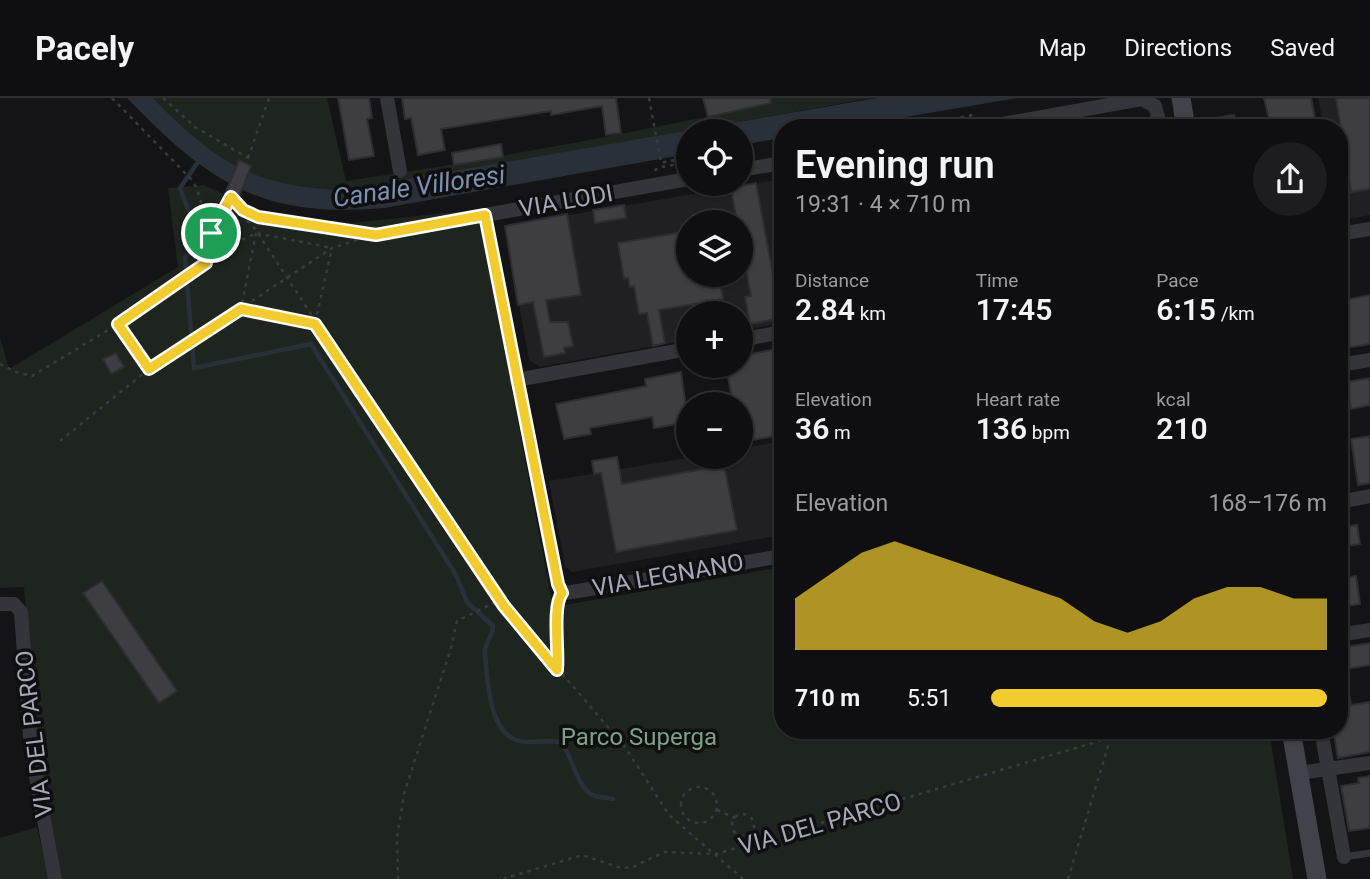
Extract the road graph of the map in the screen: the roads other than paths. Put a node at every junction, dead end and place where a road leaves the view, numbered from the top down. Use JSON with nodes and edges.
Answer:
{"nodes":[{"id":1,"x":387,"y":98,"type":"edge"},
{"id":2,"x":1181,"y":98,"type":"edge"},
{"id":3,"x":1030,"y":119,"type":"edge"},
{"id":4,"x":1159,"y":119,"type":"edge"},
{"id":5,"x":1184,"y":119,"type":"edge"},
{"id":6,"x":774,"y":164,"type":"edge"},
{"id":7,"x":753,"y":168,"type":"edge"},
{"id":8,"x":400,"y":171,"type":"dead end"},
{"id":9,"x":676,"y":181,"type":"edge"},
{"id":10,"x":485,"y":215,"type":"junction"},
{"id":11,"x":1370,"y":229,"type":"edge"},
{"id":12,"x":1348,"y":233,"type":"edge"},
{"id":13,"x":376,"y":235,"type":"road end"},
{"id":14,"x":774,"y":334,"type":"edge"},
{"id":15,"x":753,"y":338,"type":"edge"},
{"id":16,"x":676,"y":351,"type":"edge"},
{"id":17,"x":1370,"y":360,"type":"edge"},
{"id":18,"x":1348,"y":364,"type":"edge"},
{"id":19,"x":516,"y":380,"type":"junction"},
{"id":20,"x":1370,"y":496,"type":"edge"},
{"id":21,"x":1348,"y":500,"type":"edge"},
{"id":22,"x":774,"y":556,"type":"edge"},
{"id":23,"x":0,"y":604,"type":"edge"},
{"id":24,"x":1370,"y":630,"type":"edge"},
{"id":25,"x":1348,"y":634,"type":"edge"},
{"id":26,"x":1293,"y":739,"type":"edge"},
{"id":27,"x":1322,"y":739,"type":"edge"},
{"id":28,"x":1370,"y":763,"type":"edge"},
{"id":29,"x":1327,"y":769,"type":"junction"},
{"id":30,"x":1299,"y":773,"type":"junction"},
{"id":31,"x":1370,"y":853,"type":"edge"},
{"id":32,"x":1344,"y":857,"type":"joint"},
{"id":33,"x":55,"y":879,"type":"edge"},
{"id":34,"x":1317,"y":879,"type":"edge"}],
"edges":[{"from":1,"to":8,"type":"street"},
{"from":2,"to":5,"type":"street"},
{"from":3,"to":4,"type":"street"},
{"from":6,"to":7,"type":"street"},
{"from":9,"to":10,"type":"street","name":"VIA LODI"},
{"from":10,"to":13,"type":"lane"},
{"from":10,"to":19,"type":"street","name":"VIA LODI"},
{"from":11,"to":12,"type":"street"},
{"from":14,"to":15,"type":"street"},
{"from":16,"to":19,"type":"street"},
{"from":17,"to":18,"type":"street"},
{"from":19,"to":22,"type":"street","name":"VIA LEGNANO"},
{"from":20,"to":21,"type":"street"},
{"from":23,"to":33,"type":"street","name":"VIA DEL PARCO"},
{"from":24,"to":25,"type":"street"},
{"from":26,"to":30,"type":"street"},
{"from":27,"to":29,"type":"street"},
{"from":28,"to":29,"type":"street"},
{"from":29,"to":30,"type":"street"},
{"from":29,"to":32,"type":"street"},
{"from":30,"to":34,"type":"street"},
{"from":31,"to":32,"type":"lane"}]}
